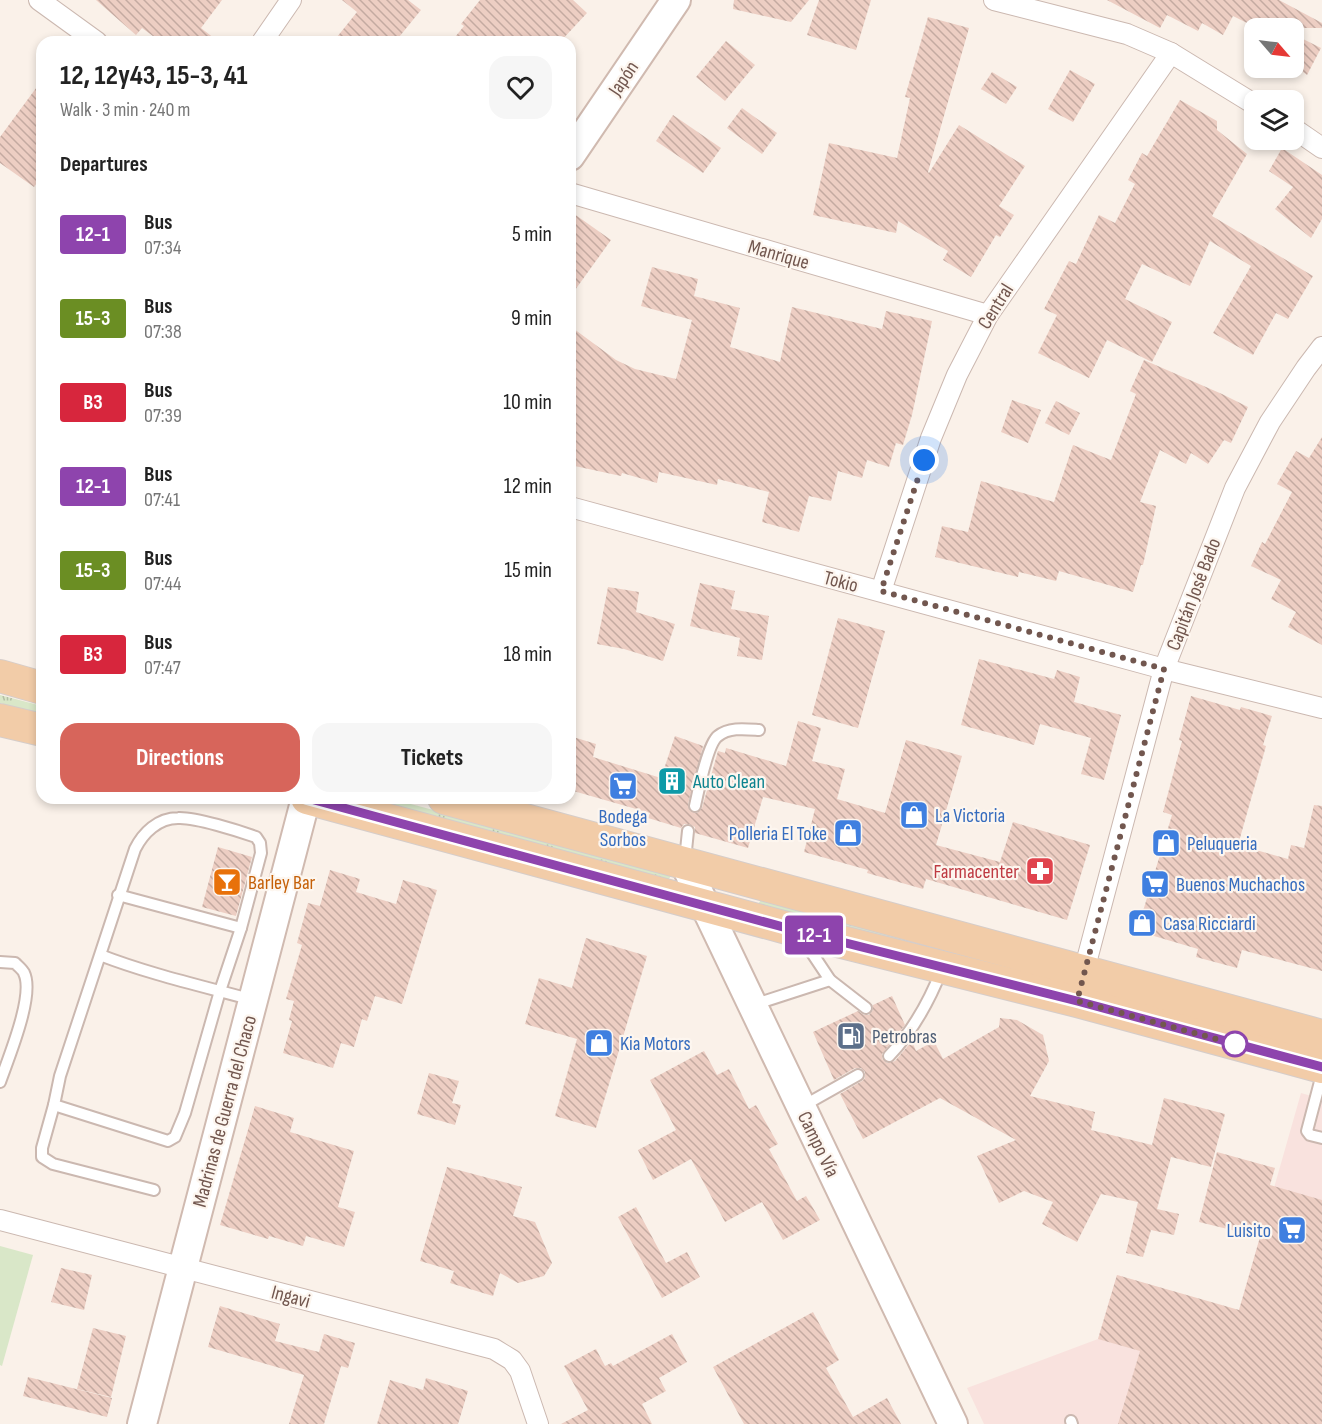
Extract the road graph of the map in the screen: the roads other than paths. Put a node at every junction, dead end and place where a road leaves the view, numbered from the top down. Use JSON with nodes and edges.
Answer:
{"nodes":[{"id":1,"x":39,"y":0,"type":"edge"},
{"id":2,"x":291,"y":0,"type":"edge"},
{"id":3,"x":676,"y":0,"type":"edge"},
{"id":4,"x":994,"y":0,"type":"edge"},
{"id":5,"x":89,"y":36,"type":"edge"},
{"id":6,"x":266,"y":36,"type":"edge"},
{"id":7,"x":1171,"y":53,"type":"junction"},
{"id":8,"x":1244,"y":98,"type":"edge"},
{"id":9,"x":1304,"y":136,"type":"edge"},
{"id":10,"x":576,"y":147,"type":"edge"},
{"id":11,"x":1322,"y":148,"type":"edge"},
{"id":12,"x":576,"y":195,"type":"edge"},
{"id":13,"x":988,"y":315,"type":"junction"},
{"id":14,"x":1322,"y":347,"type":"edge"},
{"id":15,"x":576,"y":509,"type":"edge"},
{"id":16,"x":881,"y":591,"type":"junction"},
{"id":17,"x":1164,"y":669,"type":"junction"},
{"id":18,"x":0,"y":676,"type":"edge"},
{"id":19,"x":36,"y":686,"type":"edge"},
{"id":20,"x":1322,"y":708,"type":"edge"},
{"id":21,"x":0,"y":720,"type":"edge"},
{"id":22,"x":36,"y":729,"type":"edge"},
{"id":23,"x":759,"y":730,"type":"dead end"},
{"id":24,"x":304,"y":804,"type":"edge"},
{"id":25,"x":328,"y":804,"type":"edge"},
{"id":26,"x":481,"y":804,"type":"edge"},
{"id":27,"x":695,"y":806,"type":"dead end"},
{"id":28,"x":688,"y":831,"type":"dead end"},
{"id":29,"x":685,"y":864,"type":"junction"},
{"id":30,"x":118,"y":895,"type":"junction"},
{"id":31,"x":705,"y":906,"type":"junction"},
{"id":32,"x":241,"y":928,"type":"junction"},
{"id":33,"x":798,"y":931,"type":"junction"},
{"id":34,"x":100,"y":954,"type":"junction"},
{"id":35,"x":0,"y":962,"type":"edge"},
{"id":36,"x":943,"y":966,"type":"junction"},
{"id":37,"x":1084,"y":970,"type":"junction"},
{"id":38,"x":830,"y":980,"type":"junction"},
{"id":39,"x":220,"y":991,"type":"junction"},
{"id":40,"x":253,"y":1000,"type":"junction"},
{"id":41,"x":1077,"y":1001,"type":"junction"},
{"id":42,"x":753,"y":1005,"type":"junction"},
{"id":43,"x":866,"y":1008,"type":"dead end"},
{"id":44,"x":1322,"y":1036,"type":"edge"},
{"id":45,"x":889,"y":1056,"type":"dead end"},
{"id":46,"x":1322,"y":1067,"type":"edge"},
{"id":47,"x":1322,"y":1074,"type":"edge"},
{"id":48,"x":858,"y":1075,"type":"dead end"},
{"id":49,"x":0,"y":1082,"type":"edge"},
{"id":50,"x":54,"y":1105,"type":"junction"},
{"id":51,"x":802,"y":1107,"type":"junction"},
{"id":52,"x":1322,"y":1138,"type":"edge"},
{"id":53,"x":154,"y":1190,"type":"dead end"},
{"id":54,"x":0,"y":1220,"type":"edge"},
{"id":55,"x":183,"y":1267,"type":"junction"},
{"id":56,"x":142,"y":1424,"type":"edge"},
{"id":57,"x":538,"y":1424,"type":"edge"},
{"id":58,"x":953,"y":1424,"type":"edge"}],
"edges":[{"from":1,"to":5,"type":"street"},
{"from":2,"to":6,"type":"street"},
{"from":3,"to":10,"type":"street","name":"Japón"},
{"from":4,"to":7,"type":"street"},
{"from":7,"to":8,"type":"street"},
{"from":7,"to":13,"type":"street","name":"Central"},
{"from":9,"to":11,"type":"street"},
{"from":12,"to":13,"type":"street","name":"Manrique"},
{"from":13,"to":16,"type":"street","name":"Central"},
{"from":14,"to":17,"type":"street","name":"Capitán José Bado"},
{"from":15,"to":16,"type":"street","name":"Tokio"},
{"from":16,"to":17,"type":"street","name":"Tokio"},
{"from":17,"to":20,"type":"street","name":"Tokio"},
{"from":17,"to":37,"type":"street","name":"Capitán José Bado"},
{"from":18,"to":19,"type":"main road"},
{"from":21,"to":22,"type":"main road"},
{"from":23,"to":27,"type":"lane"},
{"from":24,"to":40,"type":"street","name":"Madrinas de Guerra del Chaco"},
{"from":25,"to":31,"type":"main road"},
{"from":26,"to":29,"type":"main road"},
{"from":28,"to":29,"type":"lane"},
{"from":29,"to":31,"type":"street","name":"Campo Vía"},
{"from":29,"to":37,"type":"main road"},
{"from":30,"to":32,"type":"lane"},
{"from":30,"to":32,"type":"lane"},
{"from":30,"to":34,"type":"lane"},
{"from":31,"to":33,"type":"main road"},
{"from":31,"to":42,"type":"street","name":"Campo Vía"},
{"from":32,"to":39,"type":"lane"},
{"from":33,"to":36,"type":"main road"},
{"from":33,"to":38,"type":"lane"},
{"from":34,"to":39,"type":"lane"},
{"from":34,"to":50,"type":"lane"},
{"from":35,"to":49,"type":"lane"},
{"from":36,"to":41,"type":"main road"},
{"from":36,"to":45,"type":"lane"},
{"from":37,"to":41,"type":"street","name":"Capitán José Bado"},
{"from":37,"to":44,"type":"main road"},
{"from":38,"to":42,"type":"lane"},
{"from":38,"to":43,"type":"lane"},
{"from":39,"to":40,"type":"lane"},
{"from":39,"to":50,"type":"lane"},
{"from":40,"to":55,"type":"street","name":"Madrinas de Guerra del Chaco"},
{"from":41,"to":46,"type":"main road"},
{"from":42,"to":51,"type":"street","name":"Campo Vía"},
{"from":47,"to":52,"type":"lane"},
{"from":48,"to":51,"type":"lane"},
{"from":50,"to":53,"type":"lane"},
{"from":51,"to":58,"type":"street","name":"Campo Vía"},
{"from":54,"to":55,"type":"street","name":"Ingavi"},
{"from":55,"to":56,"type":"street","name":"Madrinas de Guerra del Chaco"},
{"from":55,"to":57,"type":"street","name":"Ingavi"}]}
